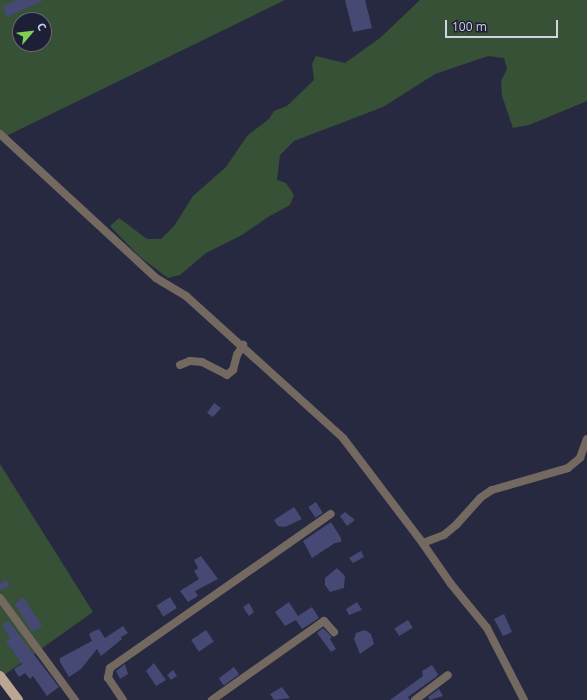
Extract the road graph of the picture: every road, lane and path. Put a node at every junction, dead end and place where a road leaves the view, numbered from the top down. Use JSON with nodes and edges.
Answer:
{"nodes":[{"id":1,"x":0,"y":134,"type":"edge"},
{"id":2,"x":243,"y":345,"type":"junction"},
{"id":3,"x":180,"y":365,"type":"dead end"},
{"id":4,"x":587,"y":439,"type":"edge"},
{"id":5,"x":331,"y":514,"type":"dead end"},
{"id":6,"x":423,"y":543,"type":"junction"},
{"id":7,"x":0,"y":598,"type":"edge"},
{"id":8,"x":334,"y":632,"type":"dead end"},
{"id":9,"x":448,"y":675,"type":"dead end"},
{"id":10,"x":0,"y":676,"type":"edge"},
{"id":11,"x":18,"y":700,"type":"edge"},
{"id":12,"x":75,"y":700,"type":"edge"},
{"id":13,"x":123,"y":700,"type":"edge"},
{"id":14,"x":212,"y":700,"type":"edge"},
{"id":15,"x":415,"y":700,"type":"edge"},
{"id":16,"x":524,"y":700,"type":"edge"}],
"edges":[{"from":1,"to":2,"type":"street"},
{"from":2,"to":3,"type":"street"},
{"from":2,"to":6,"type":"street"},
{"from":4,"to":6,"type":"street"},
{"from":5,"to":13,"type":"street"},
{"from":6,"to":16,"type":"street"},
{"from":7,"to":12,"type":"street"},
{"from":8,"to":14,"type":"street"},
{"from":9,"to":15,"type":"street"},
{"from":10,"to":11,"type":"main road"}]}
